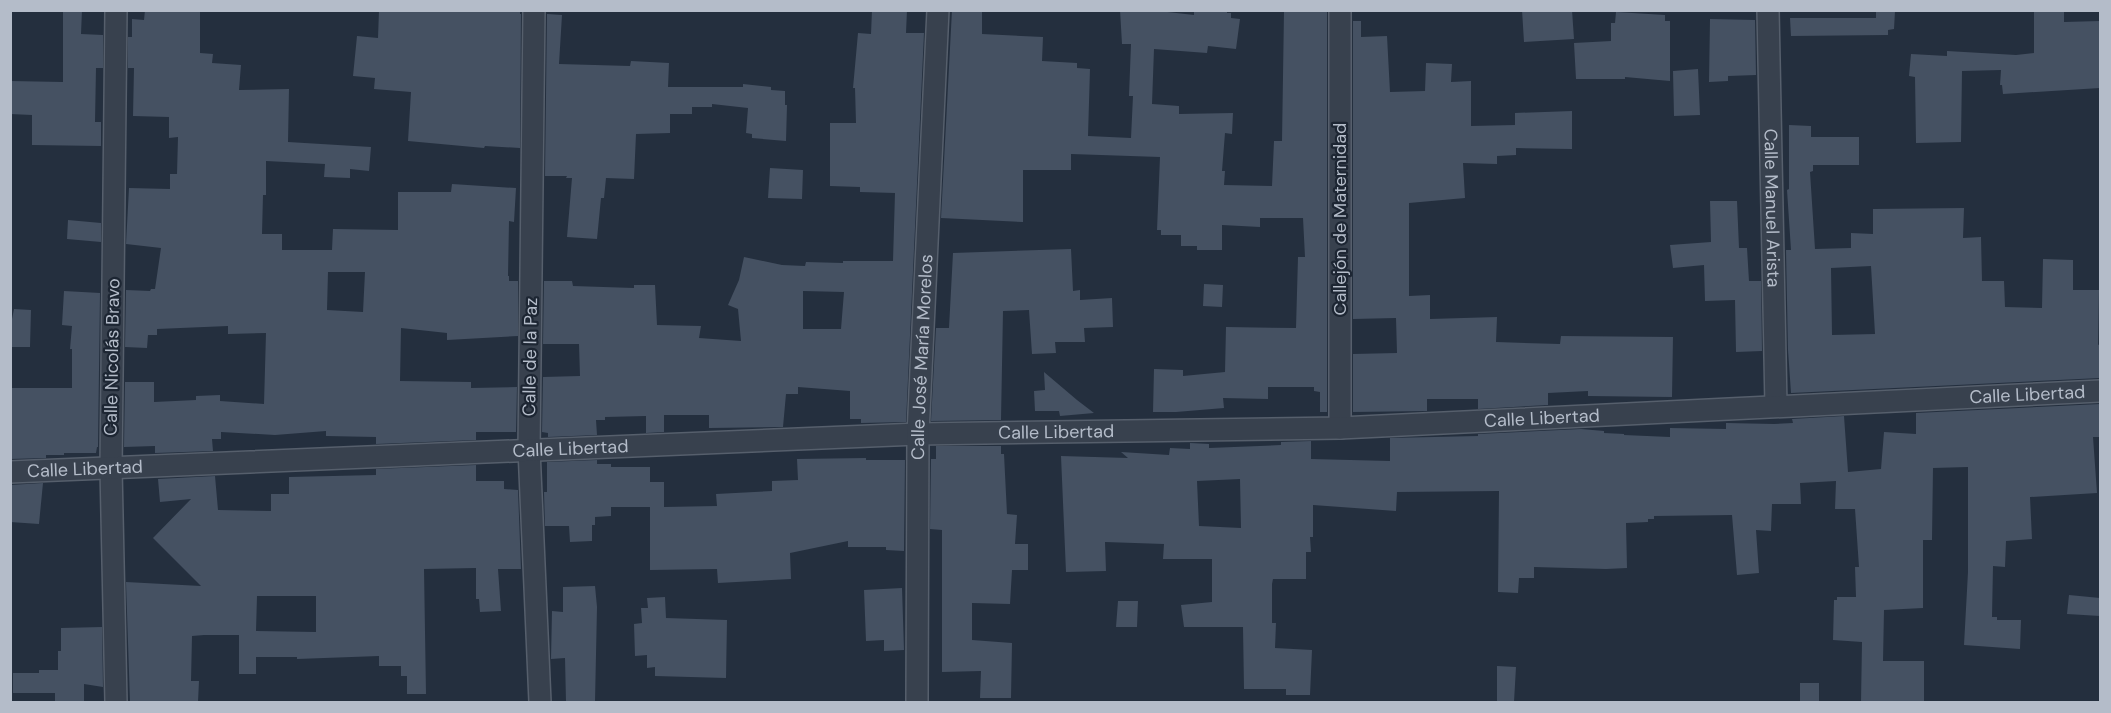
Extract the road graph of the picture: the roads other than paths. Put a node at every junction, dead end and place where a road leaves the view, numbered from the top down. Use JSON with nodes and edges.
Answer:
{"nodes":[{"id":1,"x":116,"y":10,"type":"edge"},
{"id":2,"x":534,"y":10,"type":"edge"},
{"id":3,"x":938,"y":10,"type":"edge"},
{"id":4,"x":1340,"y":10,"type":"edge"},
{"id":5,"x":1768,"y":10,"type":"edge"},
{"id":6,"x":2100,"y":391,"type":"edge"},
{"id":7,"x":1776,"y":406,"type":"junction"},
{"id":8,"x":1340,"y":428,"type":"junction"},
{"id":9,"x":918,"y":434,"type":"junction"},
{"id":10,"x":529,"y":449,"type":"junction"},
{"id":11,"x":111,"y":468,"type":"junction"},
{"id":12,"x":10,"y":472,"type":"edge"},
{"id":13,"x":116,"y":702,"type":"edge"},
{"id":14,"x":540,"y":702,"type":"edge"},
{"id":15,"x":916,"y":702,"type":"edge"}],
"edges":[{"from":1,"to":11,"type":"street","name":"Calle Nicolás Bravo"},
{"from":2,"to":10,"type":"street","name":"Calle de la Paz"},
{"from":3,"to":9,"type":"street","name":"Calle José María Morelos"},
{"from":4,"to":8,"type":"street","name":"Callejón de Maternidad"},
{"from":5,"to":7,"type":"street","name":"Calle Manuel Arista"},
{"from":6,"to":7,"type":"street","name":"Calle Libertad"},
{"from":7,"to":8,"type":"street","name":"Calle Libertad"},
{"from":8,"to":9,"type":"street","name":"Calle Libertad"},
{"from":9,"to":10,"type":"street","name":"Calle Libertad"},
{"from":9,"to":15,"type":"street","name":"Calle José María Morelos"},
{"from":10,"to":11,"type":"street","name":"Calle Libertad"},
{"from":10,"to":14,"type":"street","name":"Calle de la Paz"},
{"from":11,"to":12,"type":"street","name":"Calle Libertad"},
{"from":11,"to":13,"type":"street","name":"Calle Nicolás Bravo"}]}
